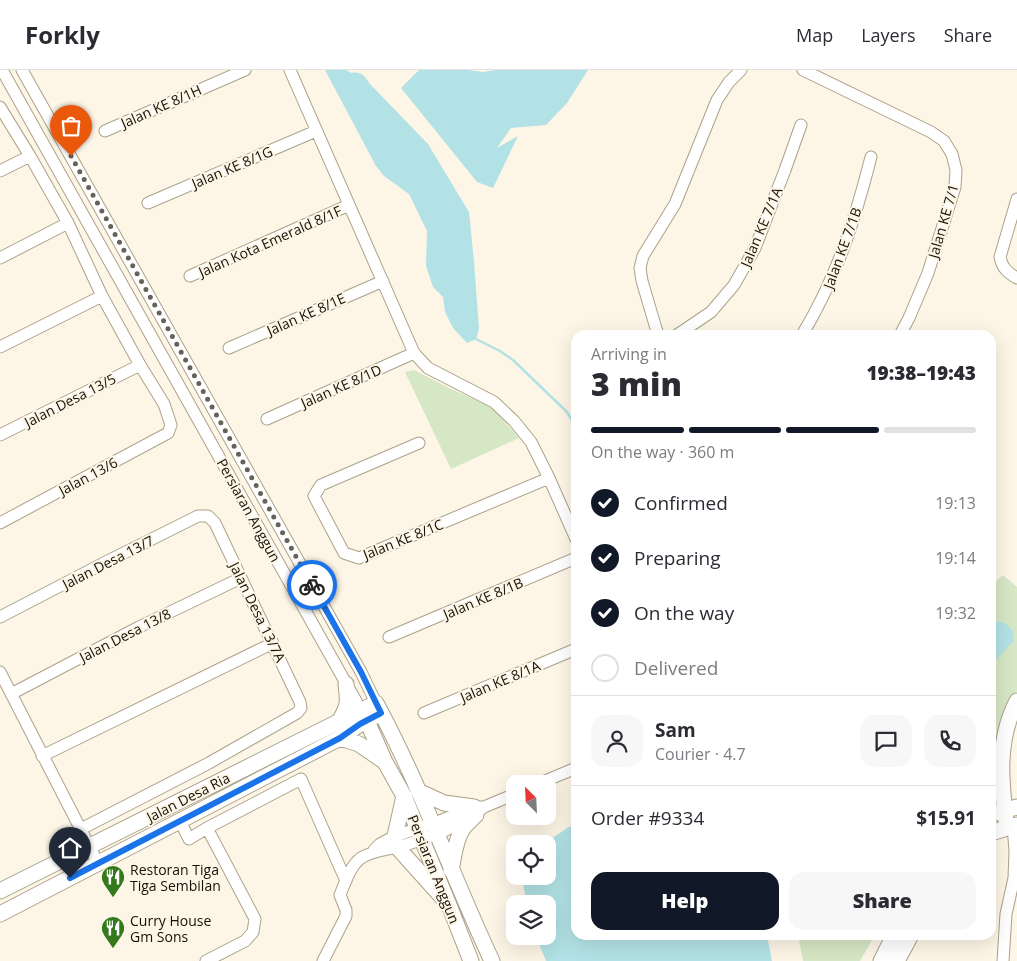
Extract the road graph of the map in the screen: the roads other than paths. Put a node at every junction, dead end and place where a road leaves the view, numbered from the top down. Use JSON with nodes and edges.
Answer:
{"nodes":[{"id":1,"x":2,"y":70,"type":"edge"},
{"id":2,"x":22,"y":70,"type":"edge"},
{"id":3,"x":245,"y":70,"type":"edge"},
{"id":4,"x":290,"y":70,"type":"edge"},
{"id":5,"x":741,"y":70,"type":"edge"},
{"id":6,"x":803,"y":70,"type":"edge"},
{"id":7,"x":0,"y":107,"type":"edge"},
{"id":8,"x":801,"y":125,"type":"dead end"},
{"id":9,"x":105,"y":131,"type":"dead end"},
{"id":10,"x":316,"y":131,"type":"junction"},
{"id":11,"x":30,"y":156,"type":"junction"},
{"id":12,"x":871,"y":157,"type":"dead end"},
{"id":13,"x":0,"y":171,"type":"edge"},
{"id":14,"x":1017,"y":199,"type":"edge"},
{"id":15,"x":148,"y":203,"type":"dead end"},
{"id":16,"x":350,"y":206,"type":"junction"},
{"id":17,"x":68,"y":223,"type":"junction"},
{"id":18,"x":0,"y":258,"type":"edge"},
{"id":19,"x":190,"y":276,"type":"dead end"},
{"id":20,"x":1017,"y":278,"type":"edge"},
{"id":21,"x":382,"y":281,"type":"junction"},
{"id":22,"x":102,"y":296,"type":"junction"},
{"id":23,"x":657,"y":330,"type":"edge"},
{"id":24,"x":684,"y":330,"type":"edge"},
{"id":25,"x":805,"y":330,"type":"edge"},
{"id":26,"x":903,"y":330,"type":"edge"},
{"id":27,"x":0,"y":347,"type":"edge"},
{"id":28,"x":229,"y":348,"type":"dead end"},
{"id":29,"x":414,"y":353,"type":"junction"},
{"id":30,"x":140,"y":365,"type":"junction"},
{"id":31,"x":267,"y":419,"type":"dead end"},
{"id":32,"x":0,"y":435,"type":"edge"},
{"id":33,"x":419,"y":443,"type":"dead end"},
{"id":34,"x":549,"y":478,"type":"junction"},
{"id":35,"x":0,"y":522,"type":"edge"},
{"id":36,"x":215,"y":523,"type":"joint"},
{"id":37,"x":571,"y":529,"type":"edge"},
{"id":38,"x":571,"y":560,"type":"edge"},
{"id":39,"x":241,"y":578,"type":"junction"},
{"id":40,"x":0,"y":618,"type":"edge"},
{"id":41,"x":389,"y":637,"type":"dead end"},
{"id":42,"x":273,"y":643,"type":"junction"},
{"id":43,"x":571,"y":651,"type":"edge"},
{"id":44,"x":0,"y":672,"type":"edge"},
{"id":45,"x":346,"y":684,"type":"junction"},
{"id":46,"x":11,"y":694,"type":"junction"},
{"id":47,"x":1017,"y":701,"type":"edge"},
{"id":48,"x":378,"y":708,"type":"junction"},
{"id":49,"x":424,"y":713,"type":"dead end"},
{"id":50,"x":364,"y":716,"type":"junction"},
{"id":51,"x":340,"y":720,"type":"junction"},
{"id":52,"x":340,"y":738,"type":"junction"},
{"id":53,"x":42,"y":756,"type":"junction"},
{"id":54,"x":385,"y":762,"type":"junction"},
{"id":55,"x":571,"y":770,"type":"edge"},
{"id":56,"x":556,"y":776,"type":"edge"},
{"id":57,"x":411,"y":793,"type":"junction"},
{"id":58,"x":506,"y":798,"type":"edge"},
{"id":59,"x":1001,"y":809,"type":"edge"},
{"id":60,"x":478,"y":810,"type":"junction"},
{"id":61,"x":180,"y":821,"type":"junction"},
{"id":62,"x":1012,"y":826,"type":"edge"},
{"id":63,"x":207,"y":828,"type":"junction"},
{"id":64,"x":81,"y":829,"type":"junction"},
{"id":65,"x":996,"y":831,"type":"edge"},
{"id":66,"x":427,"y":832,"type":"junction"},
{"id":67,"x":396,"y":842,"type":"junction"},
{"id":68,"x":89,"y":846,"type":"junction"},
{"id":69,"x":98,"y":864,"type":"junction"},
{"id":70,"x":452,"y":870,"type":"junction"},
{"id":71,"x":346,"y":881,"type":"junction"},
{"id":72,"x":0,"y":891,"type":"edge"},
{"id":73,"x":450,"y":905,"type":"junction"},
{"id":74,"x":0,"y":914,"type":"edge"},
{"id":75,"x":892,"y":940,"type":"edge"},
{"id":76,"x":908,"y":940,"type":"edge"},
{"id":77,"x":206,"y":961,"type":"edge"},
{"id":78,"x":323,"y":961,"type":"edge"},
{"id":79,"x":471,"y":961,"type":"edge"},
{"id":80,"x":492,"y":961,"type":"edge"},
{"id":81,"x":881,"y":961,"type":"edge"},
{"id":82,"x":897,"y":961,"type":"edge"},
{"id":83,"x":1003,"y":961,"type":"edge"}],
"edges":[{"from":1,"to":45,"type":"street","name":"Persiaran Anggun"},
{"from":2,"to":48,"type":"street","name":"Persiaran Anggun"},
{"from":3,"to":9,"type":"street","name":"Jalan KE 8/1H"},
{"from":4,"to":10,"type":"street"},
{"from":5,"to":23,"type":"street"},
{"from":6,"to":26,"type":"street","name":"Jalan KE 7/1"},
{"from":7,"to":11,"type":"street"},
{"from":8,"to":24,"type":"street","name":"Jalan KE 7/1A"},
{"from":10,"to":15,"type":"street","name":"Jalan KE 8/1G"},
{"from":10,"to":16,"type":"street"},
{"from":11,"to":13,"type":"street"},
{"from":11,"to":17,"type":"street"},
{"from":12,"to":25,"type":"street","name":"Jalan KE 7/1B"},
{"from":14,"to":20,"type":"street"},
{"from":16,"to":19,"type":"street","name":"Jalan Kota Emerald 8/1F"},
{"from":16,"to":21,"type":"street"},
{"from":17,"to":18,"type":"street"},
{"from":17,"to":22,"type":"street"},
{"from":21,"to":28,"type":"street","name":"Jalan KE 8/1E"},
{"from":21,"to":29,"type":"street"},
{"from":22,"to":27,"type":"street"},
{"from":22,"to":30,"type":"street"},
{"from":29,"to":31,"type":"street","name":"Jalan KE 8/1D"},
{"from":29,"to":34,"type":"street"},
{"from":30,"to":32,"type":"street","name":"Jalan Desa 13/5"},
{"from":30,"to":35,"type":"street","name":"Jalan 13/6"},
{"from":33,"to":34,"type":"street","name":"Jalan KE 8/1C"},
{"from":34,"to":37,"type":"street"},
{"from":36,"to":39,"type":"street","name":"Jalan Desa 13/7A"},
{"from":36,"to":40,"type":"street","name":"Jalan Desa 13/7"},
{"from":38,"to":41,"type":"street","name":"Jalan KE 8/1B"},
{"from":39,"to":42,"type":"street","name":"Jalan Desa 13/7A"},
{"from":39,"to":46,"type":"street","name":"Jalan Desa 13/8"},
{"from":42,"to":53,"type":"street"},
{"from":42,"to":64,"type":"street","name":"Jalan Desa 13/7A"},
{"from":43,"to":49,"type":"street","name":"Jalan KE 8/1A"},
{"from":44,"to":46,"type":"street"},
{"from":45,"to":50,"type":"street","name":"Persiaran Anggun"},
{"from":45,"to":51,"type":"main road"},
{"from":46,"to":53,"type":"street"},
{"from":47,"to":59,"type":"main road"},
{"from":48,"to":50,"type":"main road","name":"Jalan Desa Ria"},
{"from":48,"to":57,"type":"main road","name":"Persiaran Anggun"},
{"from":50,"to":51,"type":"main road","name":"Jalan Desa Ria"},
{"from":50,"to":52,"type":"main road","name":"Jalan Desa Ria"},
{"from":50,"to":54,"type":"main road","name":"Persiaran Anggun"},
{"from":51,"to":68,"type":"main road","name":"Jalan Desa Ria"},
{"from":52,"to":54,"type":"main road"},
{"from":52,"to":61,"type":"main road","name":"Jalan Desa Ria"},
{"from":53,"to":64,"type":"street"},
{"from":54,"to":57,"type":"main road","name":"Persiaran Anggun"},
{"from":55,"to":56,"type":"street"},
{"from":57,"to":60,"type":"main road"},
{"from":57,"to":66,"type":"main road","name":"Persiaran Anggun"},
{"from":57,"to":67,"type":"main road"},
{"from":58,"to":60,"type":"street"},
{"from":59,"to":62,"type":"main road"},
{"from":60,"to":66,"type":"street"},
{"from":60,"to":70,"type":"main road"},
{"from":61,"to":63,"type":"street"},
{"from":61,"to":69,"type":"main road","name":"Jalan Desa Ria"},
{"from":62,"to":65,"type":"main road"},
{"from":62,"to":83,"type":"street"},
{"from":63,"to":71,"type":"street"},
{"from":63,"to":77,"type":"street"},
{"from":64,"to":68,"type":"street"},
{"from":66,"to":67,"type":"street"},
{"from":66,"to":70,"type":"main road","name":"Persiaran Anggun"},
{"from":66,"to":73,"type":"main road","name":"Persiaran Anggun"},
{"from":67,"to":71,"type":"street"},
{"from":67,"to":73,"type":"main road"},
{"from":68,"to":69,"type":"street"},
{"from":68,"to":72,"type":"main road","name":"Jalan Desa Ria"},
{"from":69,"to":74,"type":"main road","name":"Jalan Desa Ria"},
{"from":70,"to":80,"type":"main road","name":"Persiaran Anggun"},
{"from":71,"to":78,"type":"street"},
{"from":73,"to":79,"type":"main road","name":"Persiaran Anggun"},
{"from":75,"to":81,"type":"main road"},
{"from":76,"to":82,"type":"main road"}]}
